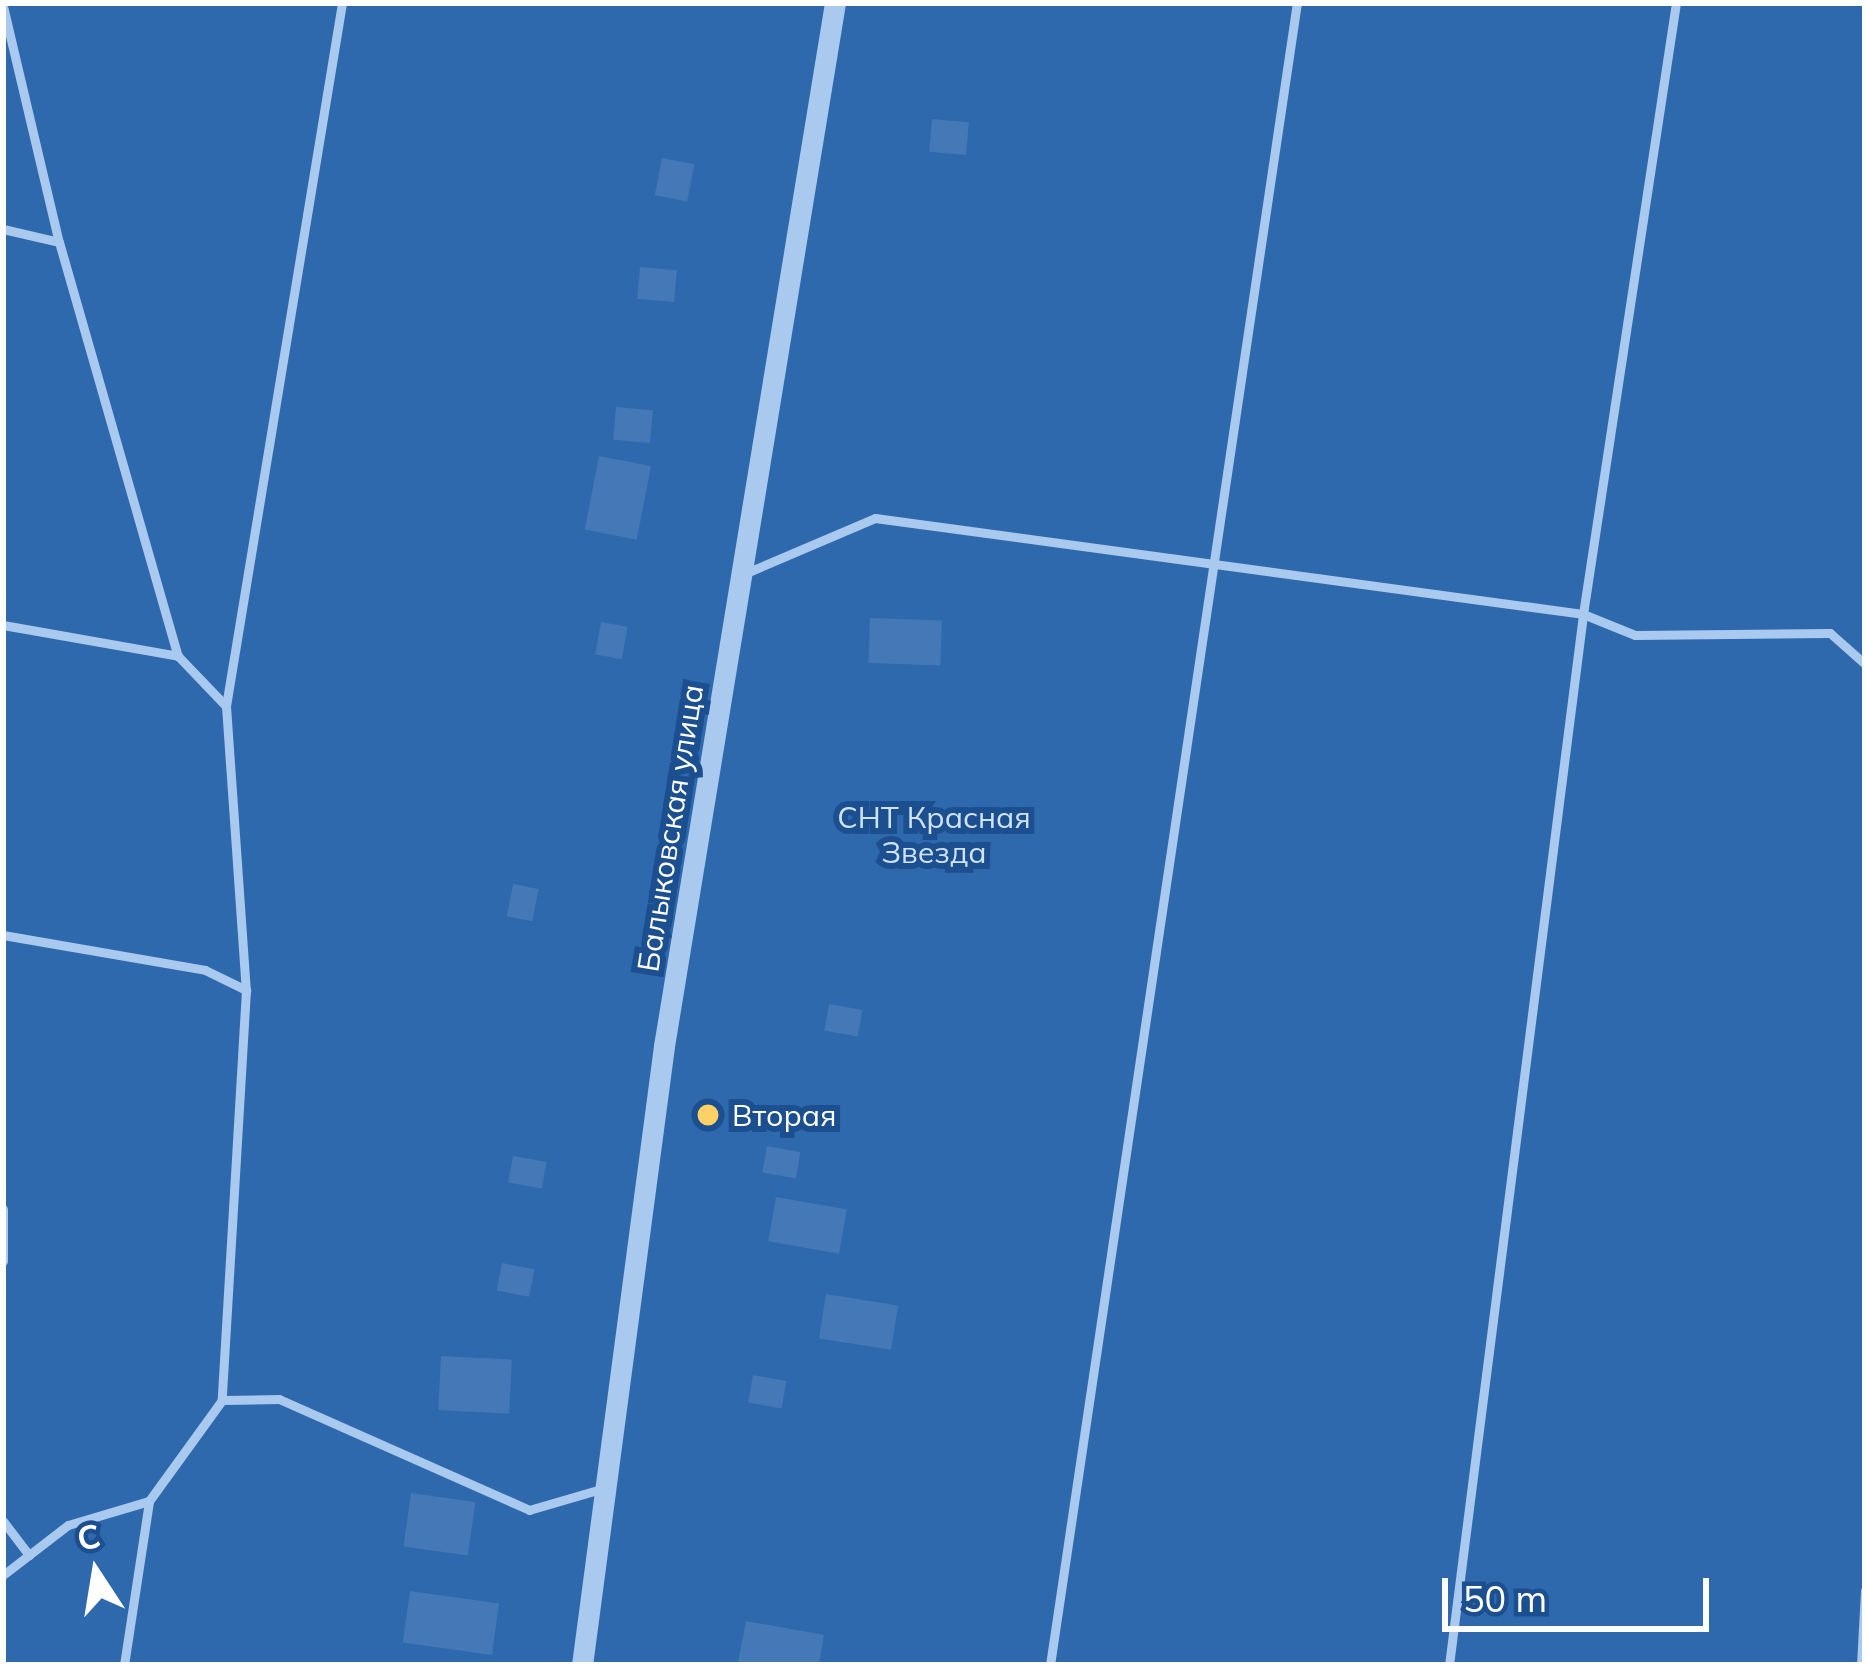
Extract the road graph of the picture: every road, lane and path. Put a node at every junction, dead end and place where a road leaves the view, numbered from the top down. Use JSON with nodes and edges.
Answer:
{"nodes":[{"id":1,"x":342,"y":3,"type":"edge"},
{"id":2,"x":835,"y":3,"type":"edge"},
{"id":3,"x":1297,"y":3,"type":"edge"},
{"id":4,"x":1676,"y":3,"type":"edge"},
{"id":5,"x":3,"y":6,"type":"edge"},
{"id":6,"x":3,"y":230,"type":"edge"},
{"id":7,"x":58,"y":242,"type":"junction"},
{"id":8,"x":1209,"y":564,"type":"junction"},
{"id":9,"x":741,"y":575,"type":"junction"},
{"id":10,"x":1583,"y":614,"type":"junction"},
{"id":11,"x":3,"y":625,"type":"edge"},
{"id":12,"x":178,"y":656,"type":"junction"},
{"id":13,"x":1865,"y":664,"type":"edge"},
{"id":14,"x":226,"y":706,"type":"junction"},
{"id":15,"x":3,"y":935,"type":"edge"},
{"id":16,"x":246,"y":990,"type":"junction"},
{"id":17,"x":3,"y":1209,"type":"edge"},
{"id":18,"x":3,"y":1261,"type":"edge"},
{"id":19,"x":222,"y":1400,"type":"junction"},
{"id":20,"x":605,"y":1488,"type":"junction"},
{"id":21,"x":149,"y":1501,"type":"junction"},
{"id":22,"x":3,"y":1521,"type":"edge"},
{"id":23,"x":29,"y":1555,"type":"junction"},
{"id":24,"x":3,"y":1575,"type":"edge"},
{"id":25,"x":1865,"y":1590,"type":"edge"},
{"id":26,"x":124,"y":1665,"type":"edge"},
{"id":27,"x":582,"y":1665,"type":"edge"},
{"id":28,"x":1050,"y":1665,"type":"edge"},
{"id":29,"x":1449,"y":1665,"type":"edge"},
{"id":30,"x":1861,"y":1665,"type":"edge"}],
"edges":[{"from":1,"to":14,"type":"lane"},
{"from":2,"to":9,"type":"street","name":"Балыковская улица"},
{"from":3,"to":8,"type":"lane"},
{"from":4,"to":10,"type":"lane"},
{"from":5,"to":7,"type":"lane"},
{"from":6,"to":7,"type":"lane"},
{"from":7,"to":12,"type":"lane"},
{"from":8,"to":9,"type":"lane"},
{"from":8,"to":10,"type":"lane"},
{"from":8,"to":28,"type":"lane"},
{"from":9,"to":20,"type":"street","name":"Балыковская улица"},
{"from":10,"to":13,"type":"lane"},
{"from":10,"to":29,"type":"lane"},
{"from":11,"to":12,"type":"lane"},
{"from":12,"to":14,"type":"lane"},
{"from":14,"to":16,"type":"lane"},
{"from":15,"to":16,"type":"lane"},
{"from":16,"to":19,"type":"lane"},
{"from":17,"to":18,"type":"lane"},
{"from":19,"to":20,"type":"lane"},
{"from":19,"to":21,"type":"lane"},
{"from":20,"to":27,"type":"street","name":"Балыковская улица"},
{"from":21,"to":23,"type":"lane"},
{"from":21,"to":26,"type":"lane"},
{"from":22,"to":23,"type":"lane"},
{"from":23,"to":24,"type":"lane"},
{"from":25,"to":30,"type":"lane"}]}
